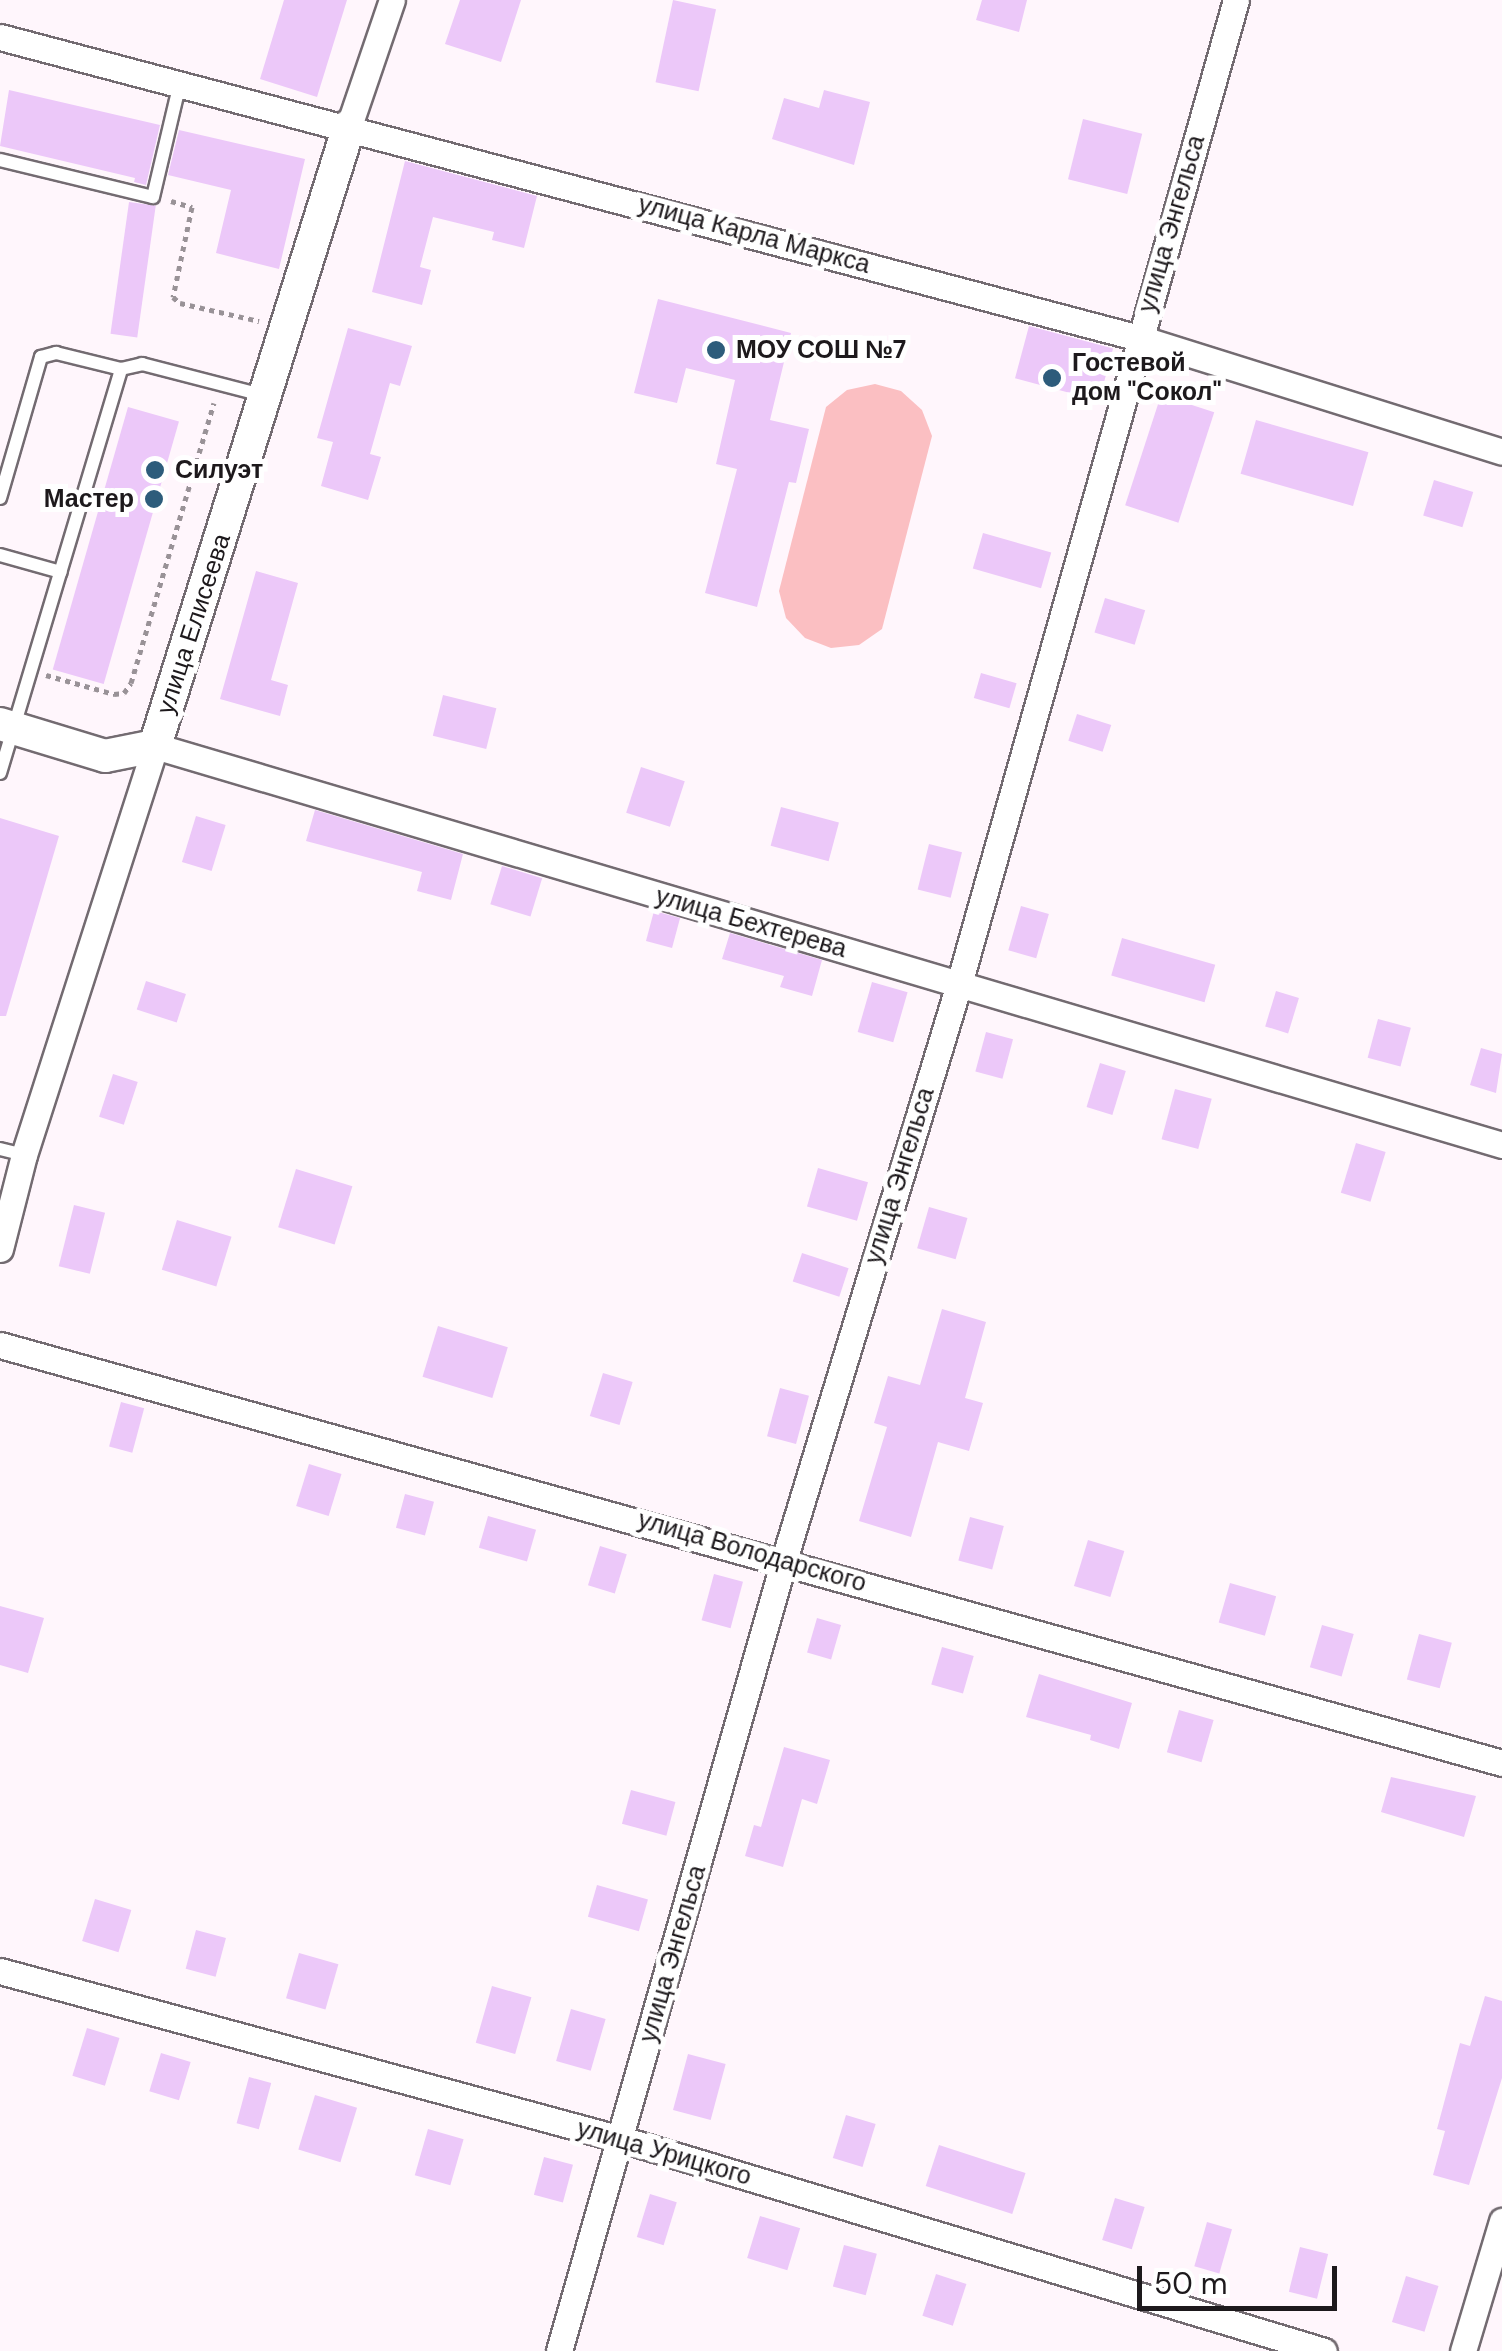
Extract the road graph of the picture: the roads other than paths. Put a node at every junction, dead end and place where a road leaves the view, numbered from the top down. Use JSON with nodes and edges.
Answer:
{"nodes":[{"id":1,"x":392,"y":0,"type":"edge"},
{"id":2,"x":1236,"y":0,"type":"edge"},
{"id":3,"x":0,"y":37,"type":"edge"},
{"id":4,"x":180,"y":83,"type":"junction"},
{"id":5,"x":349,"y":126,"type":"junction"},
{"id":6,"x":0,"y":160,"type":"edge"},
{"id":7,"x":1139,"y":338,"type":"junction"},
{"id":8,"x":122,"y":369,"type":"junction"},
{"id":9,"x":266,"y":396,"type":"junction"},
{"id":10,"x":1502,"y":452,"type":"edge"},
{"id":11,"x":0,"y":498,"type":"edge"},
{"id":12,"x":0,"y":554,"type":"edge"},
{"id":13,"x":61,"y":572,"type":"junction"},
{"id":14,"x":7,"y":726,"type":"edge"},
{"id":15,"x":155,"y":746,"type":"junction"},
{"id":16,"x":0,"y":773,"type":"edge"},
{"id":17,"x":959,"y":984,"type":"junction"},
{"id":18,"x":1502,"y":1145,"type":"edge"},
{"id":19,"x":12,"y":1152,"type":"edge"},
{"id":20,"x":0,"y":1249,"type":"edge"},
{"id":21,"x":0,"y":1344,"type":"edge"},
{"id":22,"x":784,"y":1560,"type":"junction"},
{"id":23,"x":1502,"y":1764,"type":"edge"},
{"id":24,"x":0,"y":1971,"type":"edge"},
{"id":25,"x":621,"y":2139,"type":"junction"},
{"id":26,"x":1502,"y":2220,"type":"edge"},
{"id":27,"x":559,"y":2351,"type":"edge"},
{"id":28,"x":1324,"y":2351,"type":"edge"},
{"id":29,"x":1463,"y":2351,"type":"edge"}],
"edges":[{"from":1,"to":5,"type":"street","name":"улица Елисеева"},
{"from":2,"to":7,"type":"street","name":"улица Энгельса"},
{"from":3,"to":4,"type":"street","name":"улица Карла Маркса"},
{"from":4,"to":5,"type":"street","name":"улица Карла Маркса"},
{"from":4,"to":6,"type":"lane"},
{"from":5,"to":7,"type":"street","name":"улица Карла Маркса"},
{"from":5,"to":9,"type":"street","name":"улица Елисеева"},
{"from":7,"to":10,"type":"street","name":"улица Карла Маркса"},
{"from":7,"to":17,"type":"street","name":"улица Энгельса"},
{"from":8,"to":9,"type":"lane"},
{"from":8,"to":11,"type":"lane"},
{"from":8,"to":13,"type":"lane"},
{"from":9,"to":15,"type":"street","name":"улица Елисеева"},
{"from":12,"to":13,"type":"lane"},
{"from":13,"to":14,"type":"lane"},
{"from":14,"to":15,"type":"street","name":"улица Бехтерева"},
{"from":14,"to":16,"type":"lane"},
{"from":15,"to":17,"type":"street","name":"улица Бехтерева"},
{"from":15,"to":19,"type":"street","name":"улица Елисеева"},
{"from":17,"to":18,"type":"street","name":"улица Бехтерева"},
{"from":17,"to":22,"type":"street","name":"улица Энгельса"},
{"from":19,"to":20,"type":"street","name":"улица Елисеева"},
{"from":21,"to":22,"type":"street","name":"улица Володарского"},
{"from":22,"to":23,"type":"street","name":"улица Володарского"},
{"from":22,"to":25,"type":"street","name":"улица Энгельса"},
{"from":24,"to":25,"type":"street","name":"улица Урицкого"},
{"from":25,"to":27,"type":"street","name":"улица Энгельса"},
{"from":25,"to":28,"type":"street","name":"улица Урицкого"},
{"from":26,"to":29,"type":"street"}]}
